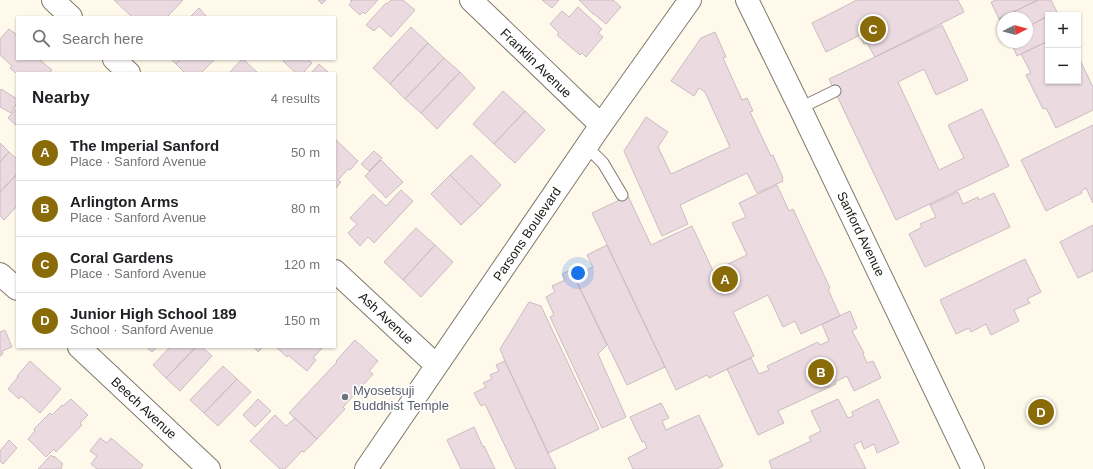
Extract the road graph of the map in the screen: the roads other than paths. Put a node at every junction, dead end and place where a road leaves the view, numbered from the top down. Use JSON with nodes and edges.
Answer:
{"nodes":[{"id":1,"x":53,"y":0,"type":"edge"},
{"id":2,"x":471,"y":0,"type":"edge"},
{"id":3,"x":690,"y":0,"type":"edge"},
{"id":4,"x":747,"y":0,"type":"edge"},
{"id":5,"x":70,"y":16,"type":"edge"},
{"id":6,"x":115,"y":60,"type":"edge"},
{"id":7,"x":128,"y":72,"type":"edge"},
{"id":8,"x":835,"y":90,"type":"dead end"},
{"id":9,"x":800,"y":108,"type":"junction"},
{"id":10,"x":601,"y":125,"type":"junction"},
{"id":11,"x":586,"y":146,"type":"junction"},
{"id":12,"x":622,"y":195,"type":"dead end"},
{"id":13,"x":336,"y":272,"type":"edge"},
{"id":14,"x":0,"y":274,"type":"edge"},
{"id":15,"x":16,"y":289,"type":"edge"},
{"id":16,"x":80,"y":348,"type":"edge"},
{"id":17,"x":436,"y":365,"type":"junction"},
{"id":18,"x":209,"y":469,"type":"edge"},
{"id":19,"x":366,"y":469,"type":"edge"},
{"id":20,"x":973,"y":469,"type":"edge"}],
"edges":[{"from":1,"to":5,"type":"street"},
{"from":2,"to":10,"type":"street","name":"Franklin Avenue"},
{"from":3,"to":10,"type":"street","name":"Parsons Boulevard"},
{"from":4,"to":9,"type":"street","name":"Sanford Avenue"},
{"from":6,"to":7,"type":"street"},
{"from":8,"to":9,"type":"lane"},
{"from":9,"to":20,"type":"street","name":"Sanford Avenue"},
{"from":10,"to":11,"type":"street","name":"Parsons Boulevard"},
{"from":11,"to":12,"type":"lane"},
{"from":11,"to":17,"type":"street","name":"Parsons Boulevard"},
{"from":13,"to":17,"type":"street","name":"Ash Avenue"},
{"from":14,"to":15,"type":"street"},
{"from":16,"to":18,"type":"street","name":"Beech Avenue"},
{"from":17,"to":19,"type":"street","name":"Parsons Boulevard"}]}
